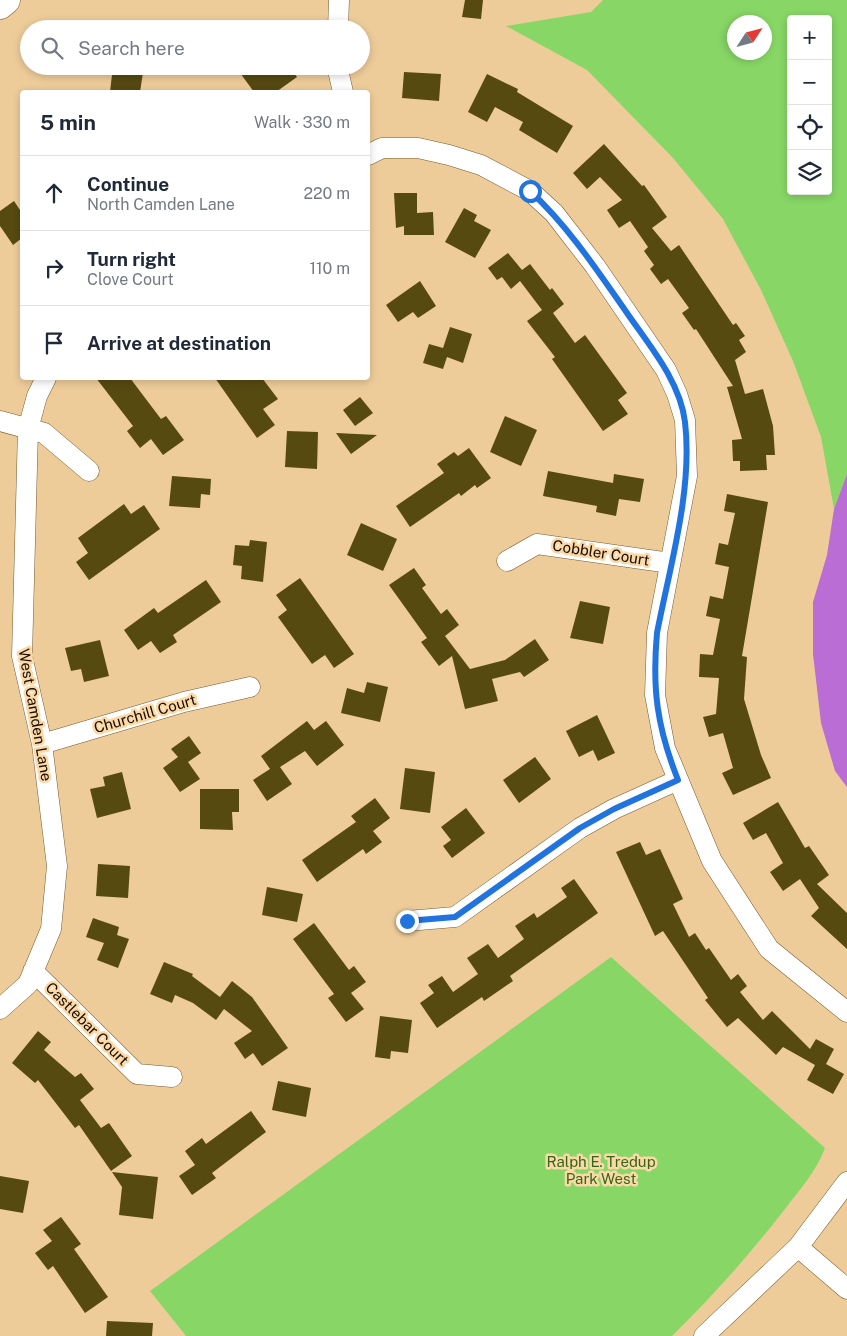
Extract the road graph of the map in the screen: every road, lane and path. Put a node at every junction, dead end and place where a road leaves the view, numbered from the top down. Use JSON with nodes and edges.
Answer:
{"nodes":[{"id":1,"x":6,"y":0,"type":"edge"},
{"id":2,"x":340,"y":0,"type":"edge"},
{"id":3,"x":0,"y":5,"type":"edge"},
{"id":4,"x":339,"y":20,"type":"edge"},
{"id":5,"x":340,"y":75,"type":"edge"},
{"id":6,"x":343,"y":90,"type":"edge"},
{"id":7,"x":370,"y":154,"type":"edge"},
{"id":8,"x":45,"y":380,"type":"edge"},
{"id":9,"x":0,"y":421,"type":"edge"},
{"id":10,"x":28,"y":429,"type":"junction"},
{"id":11,"x":89,"y":471,"type":"dead end"},
{"id":12,"x":507,"y":560,"type":"dead end"},
{"id":13,"x":670,"y":563,"type":"junction"},
{"id":14,"x":250,"y":687,"type":"dead end"},
{"id":15,"x":42,"y":744,"type":"junction"},
{"id":16,"x":678,"y":780,"type":"junction"},
{"id":17,"x":407,"y":921,"type":"dead end"},
{"id":18,"x":33,"y":971,"type":"junction"},
{"id":19,"x":0,"y":1009,"type":"edge"},
{"id":20,"x":847,"y":1012,"type":"edge"},
{"id":21,"x":172,"y":1077,"type":"dead end"},
{"id":22,"x":847,"y":1182,"type":"edge"},
{"id":23,"x":798,"y":1248,"type":"junction"},
{"id":24,"x":847,"y":1288,"type":"edge"},
{"id":25,"x":704,"y":1336,"type":"edge"}],
"edges":[{"from":1,"to":3,"type":"main road"},
{"from":2,"to":4,"type":"street"},
{"from":5,"to":6,"type":"street"},
{"from":7,"to":13,"type":"street"},
{"from":8,"to":10,"type":"street","name":"West Camden Lane"},
{"from":9,"to":10,"type":"street"},
{"from":10,"to":11,"type":"street"},
{"from":10,"to":15,"type":"street","name":"West Camden Lane"},
{"from":12,"to":13,"type":"street","name":"Cobbler Court"},
{"from":13,"to":16,"type":"street"},
{"from":14,"to":15,"type":"street","name":"Churchill Court"},
{"from":15,"to":18,"type":"street","name":"West Camden Lane"},
{"from":16,"to":17,"type":"street"},
{"from":16,"to":20,"type":"street"},
{"from":18,"to":19,"type":"street","name":"West Camden Lane"},
{"from":18,"to":21,"type":"street","name":"Castlebar Court"},
{"from":22,"to":23,"type":"street"},
{"from":23,"to":24,"type":"street"},
{"from":23,"to":25,"type":"street"}]}
